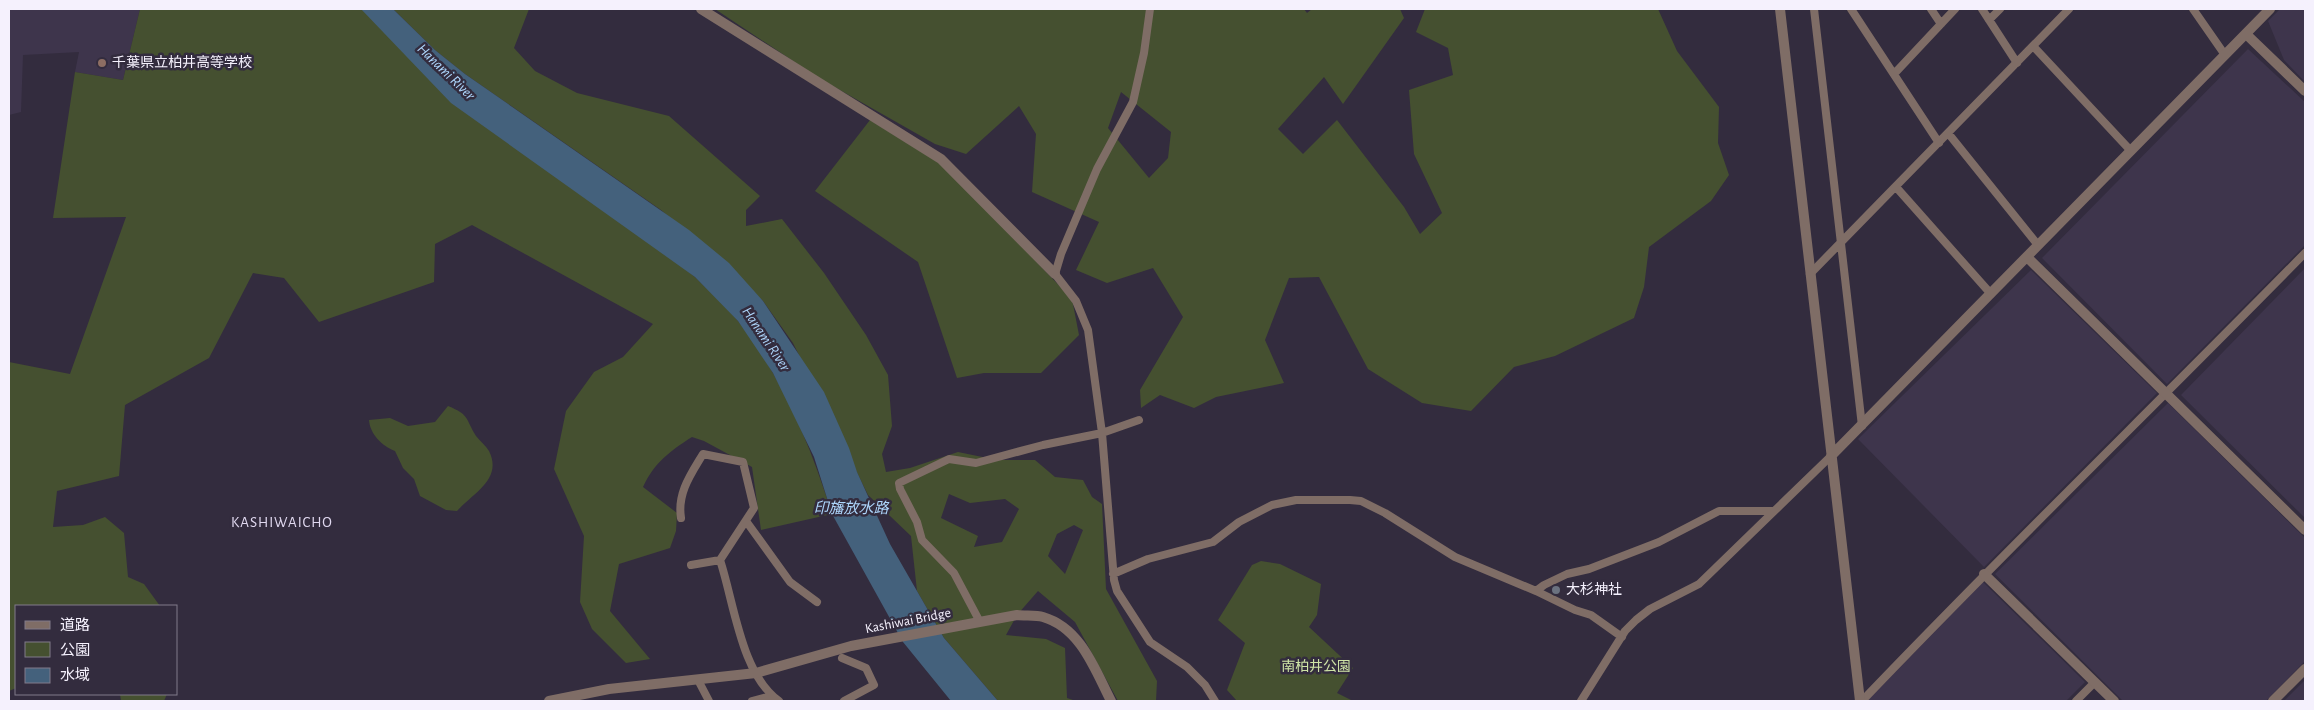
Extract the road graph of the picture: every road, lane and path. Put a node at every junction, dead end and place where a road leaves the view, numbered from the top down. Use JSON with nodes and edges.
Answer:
{"nodes":[{"id":1,"x":701,"y":9,"type":"edge"},
{"id":2,"x":1150,"y":9,"type":"edge"},
{"id":3,"x":1780,"y":9,"type":"edge"},
{"id":4,"x":1814,"y":9,"type":"edge"},
{"id":5,"x":1851,"y":9,"type":"edge"},
{"id":6,"x":1931,"y":9,"type":"edge"},
{"id":7,"x":1955,"y":9,"type":"edge"},
{"id":8,"x":1982,"y":9,"type":"edge"},
{"id":9,"x":2000,"y":9,"type":"edge"},
{"id":10,"x":2069,"y":9,"type":"edge"},
{"id":11,"x":2193,"y":9,"type":"edge"},
{"id":12,"x":2270,"y":9,"type":"edge"},
{"id":13,"x":1990,"y":20,"type":"junction"},
{"id":14,"x":1941,"y":24,"type":"junction"},
{"id":15,"x":2246,"y":34,"type":"junction"},
{"id":16,"x":2033,"y":46,"type":"junction"},
{"id":17,"x":2225,"y":55,"type":"junction"},
{"id":18,"x":2017,"y":63,"type":"junction"},
{"id":19,"x":1894,"y":74,"type":"junction"},
{"id":20,"x":2305,"y":91,"type":"edge"},
{"id":21,"x":1948,"y":134,"type":"junction"},
{"id":22,"x":1939,"y":143,"type":"junction"},
{"id":23,"x":2131,"y":151,"type":"junction"},
{"id":24,"x":1896,"y":187,"type":"junction"},
{"id":25,"x":1840,"y":244,"type":"junction"},
{"id":26,"x":2038,"y":245,"type":"junction"},
{"id":27,"x":2305,"y":253,"type":"edge"},
{"id":28,"x":2027,"y":257,"type":"junction"},
{"id":29,"x":1056,"y":274,"type":"junction"},
{"id":30,"x":1810,"y":274,"type":"junction"},
{"id":31,"x":1991,"y":294,"type":"junction"},
{"id":32,"x":2167,"y":394,"type":"junction"},
{"id":33,"x":1138,"y":420,"type":"dead end"},
{"id":34,"x":1862,"y":426,"type":"junction"},
{"id":35,"x":1102,"y":434,"type":"junction"},
{"id":36,"x":1831,"y":456,"type":"junction"},
{"id":37,"x":1773,"y":511,"type":"junction"},
{"id":38,"x":681,"y":518,"type":"dead end"},
{"id":39,"x":746,"y":521,"type":"junction"},
{"id":40,"x":2305,"y":530,"type":"edge"},
{"id":41,"x":720,"y":560,"type":"junction"},
{"id":42,"x":692,"y":565,"type":"dead end"},
{"id":43,"x":1113,"y":574,"type":"junction"},
{"id":44,"x":1984,"y":574,"type":"junction"},
{"id":45,"x":1536,"y":591,"type":"junction"},
{"id":46,"x":817,"y":602,"type":"dead end"},
{"id":47,"x":975,"y":623,"type":"junction"},
{"id":48,"x":1622,"y":637,"type":"junction"},
{"id":49,"x":842,"y":658,"type":"dead end"},
{"id":50,"x":2305,"y":669,"type":"edge"},
{"id":51,"x":756,"y":674,"type":"junction"},
{"id":52,"x":698,"y":680,"type":"junction"},
{"id":53,"x":2095,"y":682,"type":"junction"},
{"id":54,"x":771,"y":696,"type":"junction"},
{"id":55,"x":549,"y":701,"type":"edge"},
{"id":56,"x":709,"y":701,"type":"edge"},
{"id":57,"x":752,"y":701,"type":"edge"},
{"id":58,"x":779,"y":701,"type":"edge"},
{"id":59,"x":844,"y":701,"type":"edge"},
{"id":60,"x":1111,"y":701,"type":"edge"},
{"id":61,"x":1215,"y":701,"type":"edge"},
{"id":62,"x":1581,"y":701,"type":"edge"},
{"id":63,"x":1861,"y":701,"type":"edge"},
{"id":64,"x":2076,"y":701,"type":"edge"},
{"id":65,"x":2114,"y":701,"type":"edge"},
{"id":66,"x":2274,"y":701,"type":"edge"}],
"edges":[{"from":1,"to":29,"type":"street"},
{"from":2,"to":29,"type":"street"},
{"from":3,"to":30,"type":"street"},
{"from":4,"to":25,"type":"street"},
{"from":5,"to":19,"type":"street"},
{"from":6,"to":14,"type":"street"},
{"from":7,"to":14,"type":"street"},
{"from":8,"to":13,"type":"street"},
{"from":9,"to":13,"type":"street"},
{"from":10,"to":16,"type":"street"},
{"from":11,"to":17,"type":"street"},
{"from":12,"to":15,"type":"street"},
{"from":13,"to":18,"type":"street"},
{"from":14,"to":19,"type":"street"},
{"from":15,"to":17,"type":"street"},
{"from":15,"to":20,"type":"street"},
{"from":16,"to":18,"type":"street"},
{"from":16,"to":23,"type":"street"},
{"from":17,"to":23,"type":"street"},
{"from":18,"to":21,"type":"street"},
{"from":19,"to":22,"type":"street"},
{"from":21,"to":22,"type":"street"},
{"from":21,"to":26,"type":"street"},
{"from":22,"to":24,"type":"street"},
{"from":23,"to":26,"type":"street"},
{"from":24,"to":25,"type":"street"},
{"from":24,"to":31,"type":"street"},
{"from":25,"to":30,"type":"street"},
{"from":25,"to":34,"type":"street"},
{"from":26,"to":28,"type":"street"},
{"from":27,"to":32,"type":"street"},
{"from":28,"to":31,"type":"street"},
{"from":28,"to":32,"type":"street"},
{"from":29,"to":35,"type":"street"},
{"from":30,"to":36,"type":"street"},
{"from":31,"to":34,"type":"street"},
{"from":32,"to":40,"type":"street"},
{"from":32,"to":44,"type":"street"},
{"from":33,"to":35,"type":"street"},
{"from":34,"to":36,"type":"street"},
{"from":35,"to":43,"type":"street"},
{"from":35,"to":47,"type":"street"},
{"from":36,"to":37,"type":"street"},
{"from":36,"to":63,"type":"street"},
{"from":37,"to":45,"type":"street"},
{"from":37,"to":48,"type":"street"},
{"from":38,"to":39,"type":"street"},
{"from":39,"to":41,"type":"street"},
{"from":39,"to":46,"type":"street"},
{"from":41,"to":42,"type":"street"},
{"from":41,"to":51,"type":"street"},
{"from":43,"to":45,"type":"street"},
{"from":43,"to":61,"type":"street"},
{"from":44,"to":53,"type":"street"},
{"from":44,"to":63,"type":"street"},
{"from":45,"to":48,"type":"street"},
{"from":47,"to":51,"type":"street","name":"Kashiwai Bridge"},
{"from":47,"to":60,"type":"street","name":"Kashiwai Bridge"},
{"from":48,"to":62,"type":"street"},
{"from":49,"to":59,"type":"street"},
{"from":50,"to":66,"type":"street"},
{"from":51,"to":52,"type":"street","name":"Kashiwai Bridge"},
{"from":51,"to":54,"type":"street"},
{"from":52,"to":55,"type":"street","name":"Kashiwai Bridge"},
{"from":52,"to":56,"type":"street"},
{"from":53,"to":64,"type":"street"},
{"from":53,"to":65,"type":"street"},
{"from":54,"to":57,"type":"street"},
{"from":54,"to":58,"type":"street"}]}
